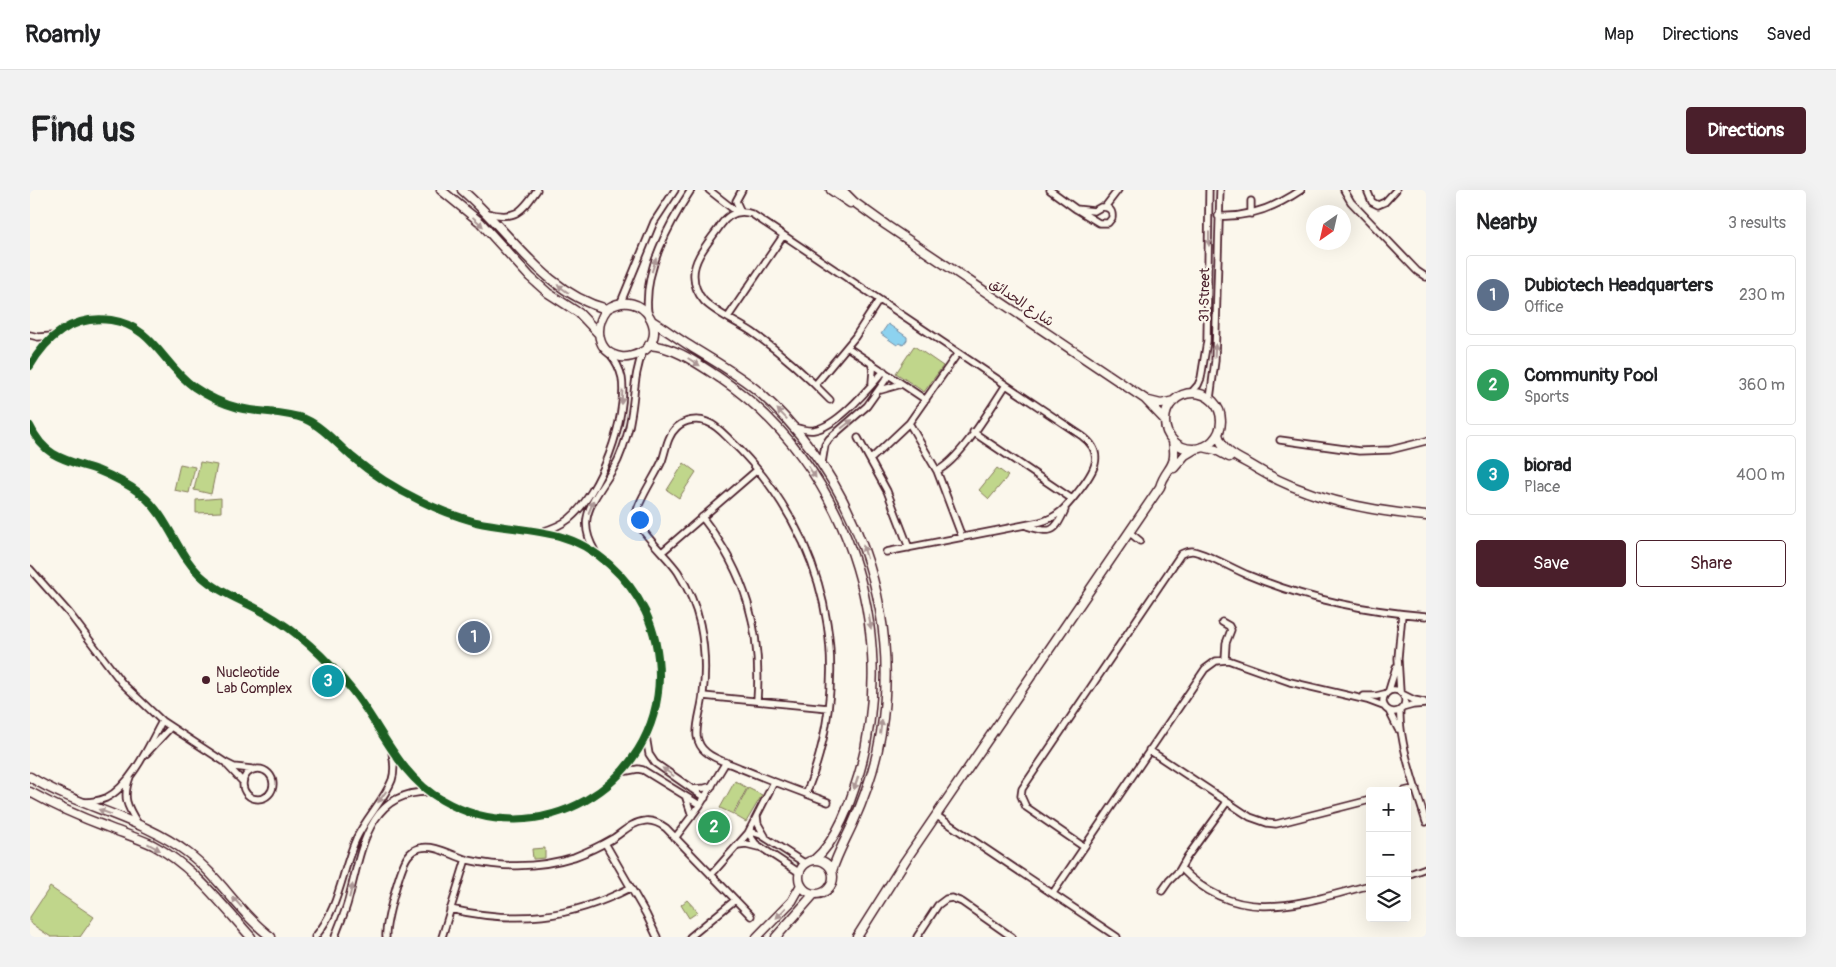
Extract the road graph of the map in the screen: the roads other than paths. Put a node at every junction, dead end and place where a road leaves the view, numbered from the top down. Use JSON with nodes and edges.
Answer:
{"nodes":[{"id":1,"x":441,"y":190,"type":"edge"},
{"id":2,"x":462,"y":190,"type":"edge"},
{"id":3,"x":536,"y":190,"type":"edge"},
{"id":4,"x":675,"y":190,"type":"edge"},
{"id":5,"x":691,"y":190,"type":"edge"},
{"id":6,"x":708,"y":190,"type":"edge"},
{"id":7,"x":742,"y":190,"type":"edge"},
{"id":8,"x":831,"y":190,"type":"edge"},
{"id":9,"x":842,"y":190,"type":"edge"},
{"id":10,"x":1050,"y":190,"type":"edge"},
{"id":11,"x":1118,"y":190,"type":"edge"},
{"id":12,"x":1209,"y":190,"type":"edge"},
{"id":13,"x":1220,"y":190,"type":"edge"},
{"id":14,"x":1302,"y":190,"type":"edge"},
{"id":15,"x":1344,"y":190,"type":"edge"},
{"id":16,"x":1367,"y":190,"type":"edge"},
{"id":17,"x":1396,"y":190,"type":"edge"},
{"id":18,"x":1251,"y":201,"type":"dead end"},
{"id":19,"x":1105,"y":207,"type":"junction"},
{"id":20,"x":1076,"y":209,"type":"junction"},
{"id":21,"x":739,"y":212,"type":"junction"},
{"id":22,"x":486,"y":213,"type":"junction"},
{"id":23,"x":1251,"y":214,"type":"junction"},
{"id":24,"x":1218,"y":216,"type":"junction"},
{"id":25,"x":886,"y":225,"type":"junction"},
{"id":26,"x":783,"y":236,"type":"junction"},
{"id":27,"x":1426,"y":277,"type":"edge"},
{"id":28,"x":880,"y":300,"type":"junction"},
{"id":29,"x":621,"y":302,"type":"junction"},
{"id":30,"x":607,"y":309,"type":"junction"},
{"id":31,"x":648,"y":312,"type":"junction"},
{"id":32,"x":728,"y":316,"type":"junction"},
{"id":33,"x":652,"y":321,"type":"junction"},
{"id":34,"x":598,"y":333,"type":"junction"},
{"id":35,"x":30,"y":335,"type":"edge"},
{"id":36,"x":52,"y":336,"type":"junction"},
{"id":37,"x":649,"y":345,"type":"junction"},
{"id":38,"x":847,"y":347,"type":"junction"},
{"id":39,"x":609,"y":352,"type":"junction"},
{"id":40,"x":643,"y":352,"type":"junction"},
{"id":41,"x":958,"y":353,"type":"junction"},
{"id":42,"x":871,"y":362,"type":"junction"},
{"id":43,"x":30,"y":366,"type":"edge"},
{"id":44,"x":886,"y":373,"type":"junction"},
{"id":45,"x":902,"y":384,"type":"junction"},
{"id":46,"x":815,"y":385,"type":"junction"},
{"id":47,"x":1006,"y":385,"type":"junction"},
{"id":48,"x":871,"y":386,"type":"junction"},
{"id":49,"x":880,"y":391,"type":"junction"},
{"id":50,"x":863,"y":394,"type":"junction"},
{"id":51,"x":1191,"y":394,"type":"junction"},
{"id":52,"x":1145,"y":399,"type":"junction"},
{"id":53,"x":1210,"y":399,"type":"junction"},
{"id":54,"x":830,"y":400,"type":"dead end"},
{"id":55,"x":926,"y":400,"type":"junction"},
{"id":56,"x":872,"y":401,"type":"junction"},
{"id":57,"x":1174,"y":401,"type":"junction"},
{"id":58,"x":1165,"y":420,"type":"junction"},
{"id":59,"x":909,"y":423,"type":"junction"},
{"id":60,"x":30,"y":426,"type":"edge"},
{"id":61,"x":794,"y":427,"type":"junction"},
{"id":62,"x":974,"y":432,"type":"junction"},
{"id":63,"x":1218,"y":434,"type":"junction"},
{"id":64,"x":858,"y":438,"type":"dead end"},
{"id":65,"x":1280,"y":440,"type":"dead end"},
{"id":66,"x":1174,"y":441,"type":"junction"},
{"id":67,"x":1426,"y":441,"type":"edge"},
{"id":68,"x":1203,"y":447,"type":"junction"},
{"id":69,"x":1195,"y":449,"type":"junction"},
{"id":70,"x":871,"y":459,"type":"junction"},
{"id":71,"x":822,"y":463,"type":"junction"},
{"id":72,"x":757,"y":470,"type":"junction"},
{"id":73,"x":937,"y":471,"type":"junction"},
{"id":74,"x":1260,"y":471,"type":"junction"},
{"id":75,"x":1160,"y":488,"type":"junction"},
{"id":76,"x":1072,"y":499,"type":"junction"},
{"id":77,"x":1066,"y":508,"type":"junction"},
{"id":78,"x":1426,"y":516,"type":"edge"},
{"id":79,"x":702,"y":517,"type":"junction"},
{"id":80,"x":1023,"y":525,"type":"junction"},
{"id":81,"x":539,"y":532,"type":"junction"},
{"id":82,"x":1129,"y":532,"type":"junction"},
{"id":83,"x":962,"y":537,"type":"junction"},
{"id":84,"x":1140,"y":540,"type":"dead end"},
{"id":85,"x":909,"y":548,"type":"junction"},
{"id":86,"x":662,"y":552,"type":"junction"},
{"id":87,"x":886,"y":552,"type":"dead end"},
{"id":88,"x":596,"y":553,"type":"junction"},
{"id":89,"x":30,"y":569,"type":"edge"},
{"id":90,"x":1402,"y":614,"type":"junction"},
{"id":91,"x":1426,"y":616,"type":"edge"},
{"id":92,"x":1222,"y":622,"type":"dead end"},
{"id":93,"x":1398,"y":658,"type":"junction"},
{"id":94,"x":1225,"y":660,"type":"junction"},
{"id":95,"x":1387,"y":692,"type":"junction"},
{"id":96,"x":1402,"y":693,"type":"junction"},
{"id":97,"x":1347,"y":695,"type":"junction"},
{"id":98,"x":703,"y":696,"type":"junction"},
{"id":99,"x":757,"y":701,"type":"junction"},
{"id":100,"x":1426,"y":703,"type":"edge"},
{"id":101,"x":1384,"y":706,"type":"junction"},
{"id":102,"x":828,"y":708,"type":"junction"},
{"id":103,"x":1401,"y":709,"type":"junction"},
{"id":104,"x":1389,"y":711,"type":"junction"},
{"id":105,"x":162,"y":721,"type":"junction"},
{"id":106,"x":171,"y":727,"type":"junction"},
{"id":107,"x":646,"y":736,"type":"junction"},
{"id":108,"x":1404,"y":743,"type":"junction"},
{"id":109,"x":1149,"y":750,"type":"junction"},
{"id":110,"x":392,"y":751,"type":"junction"},
{"id":111,"x":144,"y":756,"type":"junction"},
{"id":112,"x":726,"y":762,"type":"junction"},
{"id":113,"x":226,"y":764,"type":"junction"},
{"id":114,"x":252,"y":769,"type":"junction"},
{"id":115,"x":622,"y":772,"type":"junction"},
{"id":116,"x":131,"y":775,"type":"junction"},
{"id":117,"x":30,"y":777,"type":"edge"},
{"id":118,"x":680,"y":781,"type":"junction"},
{"id":119,"x":242,"y":782,"type":"junction"},
{"id":120,"x":774,"y":782,"type":"junction"},
{"id":121,"x":712,"y":786,"type":"junction"},
{"id":122,"x":692,"y":788,"type":"junction"},
{"id":123,"x":1416,"y":788,"type":"junction"},
{"id":124,"x":674,"y":789,"type":"junction"},
{"id":125,"x":1411,"y":789,"type":"edge"},
{"id":126,"x":30,"y":792,"type":"edge"},
{"id":127,"x":429,"y":792,"type":"junction"},
{"id":128,"x":806,"y":794,"type":"junction"},
{"id":129,"x":685,"y":796,"type":"junction"},
{"id":130,"x":705,"y":798,"type":"junction"},
{"id":131,"x":1366,"y":801,"type":"edge"},
{"id":132,"x":80,"y":802,"type":"junction"},
{"id":133,"x":828,"y":802,"type":"dead end"},
{"id":134,"x":1227,"y":802,"type":"junction"},
{"id":135,"x":700,"y":805,"type":"junction"},
{"id":136,"x":692,"y":816,"type":"junction"},
{"id":137,"x":757,"y":816,"type":"junction"},
{"id":138,"x":937,"y":816,"type":"junction"},
{"id":139,"x":1426,"y":822,"type":"edge"},
{"id":140,"x":138,"y":825,"type":"junction"},
{"id":141,"x":748,"y":832,"type":"junction"},
{"id":142,"x":675,"y":838,"type":"junction"},
{"id":143,"x":766,"y":838,"type":"junction"},
{"id":144,"x":605,"y":843,"type":"junction"},
{"id":145,"x":738,"y":845,"type":"junction"},
{"id":146,"x":777,"y":845,"type":"junction"},
{"id":147,"x":1084,"y":846,"type":"junction"},
{"id":148,"x":761,"y":848,"type":"junction"},
{"id":149,"x":771,"y":854,"type":"junction"},
{"id":150,"x":466,"y":859,"type":"junction"},
{"id":151,"x":814,"y":860,"type":"junction"},
{"id":152,"x":806,"y":864,"type":"junction"},
{"id":153,"x":1181,"y":868,"type":"junction"},
{"id":154,"x":1426,"y":869,"type":"edge"},
{"id":155,"x":832,"y":872,"type":"junction"},
{"id":156,"x":800,"y":873,"type":"junction"},
{"id":157,"x":1411,"y":874,"type":"edge"},
{"id":158,"x":711,"y":875,"type":"junction"},
{"id":159,"x":801,"y":885,"type":"junction"},
{"id":160,"x":1366,"y":886,"type":"edge"},
{"id":161,"x":630,"y":888,"type":"junction"},
{"id":162,"x":1162,"y":891,"type":"dead end"},
{"id":163,"x":1053,"y":893,"type":"junction"},
{"id":164,"x":814,"y":894,"type":"junction"},
{"id":165,"x":735,"y":900,"type":"junction"},
{"id":166,"x":450,"y":909,"type":"junction"},
{"id":167,"x":751,"y":916,"type":"dead end"},
{"id":168,"x":251,"y":937,"type":"edge"},
{"id":169,"x":271,"y":937,"type":"edge"},
{"id":170,"x":315,"y":937,"type":"edge"},
{"id":171,"x":335,"y":937,"type":"edge"},
{"id":172,"x":386,"y":937,"type":"edge"},
{"id":173,"x":442,"y":937,"type":"edge"},
{"id":174,"x":657,"y":937,"type":"edge"},
{"id":175,"x":690,"y":937,"type":"edge"},
{"id":176,"x":757,"y":937,"type":"edge"},
{"id":177,"x":776,"y":937,"type":"edge"},
{"id":178,"x":856,"y":937,"type":"edge"},
{"id":179,"x":917,"y":937,"type":"edge"},
{"id":180,"x":1012,"y":937,"type":"edge"},
{"id":181,"x":1117,"y":937,"type":"edge"}],
"edges":[{"from":1,"to":34,"type":"street","one_way":true},
{"from":2,"to":22,"type":"street"},
{"from":3,"to":22,"type":"street"},
{"from":4,"to":29,"type":"street"},
{"from":31,"to":5,"type":"street","one_way":true},
{"from":6,"to":21,"type":"street"},
{"from":7,"to":21,"type":"street"},
{"from":8,"to":25,"type":"street","name":"شارع الحدائق"},
{"from":9,"to":25,"type":"street","name":"شارع الحدائق"},
{"from":10,"to":20,"type":"street"},
{"from":11,"to":19,"type":"street"},
{"from":12,"to":51,"type":"street","name":"31 Street","one_way":true},
{"from":13,"to":24,"type":"street","name":"31 Street"},
{"from":14,"to":23,"type":"street"},
{"from":15,"to":27,"type":"street"},
{"from":16,"to":17,"type":"street"},
{"from":18,"to":23,"type":"street"},
{"from":19,"to":20,"type":"street"},
{"from":19,"to":20,"type":"street"},
{"from":21,"to":26,"type":"street"},
{"from":21,"to":32,"type":"street"},
{"from":30,"to":22,"type":"street","one_way":true},
{"from":23,"to":24,"type":"street"},
{"from":53,"to":24,"type":"street","name":"31 Street","one_way":true},
{"from":25,"to":52,"type":"street","name":"شارع الحدائق"},
{"from":26,"to":28,"type":"street"},
{"from":26,"to":32,"type":"street"},
{"from":28,"to":38,"type":"street"},
{"from":28,"to":41,"type":"street"},
{"from":29,"to":30,"type":"street"},
{"from":29,"to":31,"type":"street"},
{"from":30,"to":34,"type":"street"},
{"from":31,"to":33,"type":"street"},
{"from":32,"to":46,"type":"street"},
{"from":33,"to":37,"type":"street"},
{"from":61,"to":33,"type":"street","one_way":true},
{"from":34,"to":39,"type":"street"},
{"from":35,"to":36,"type":"street"},
{"from":36,"to":43,"type":"street"},
{"from":36,"to":81,"type":"street"},
{"from":37,"to":40,"type":"street"},
{"from":37,"to":151,"type":"street","one_way":true},
{"from":38,"to":42,"type":"street"},
{"from":38,"to":46,"type":"street"},
{"from":39,"to":40,"type":"street"},
{"from":39,"to":81,"type":"street","one_way":true},
{"from":88,"to":40,"type":"street","one_way":true},
{"from":41,"to":47,"type":"street"},
{"from":41,"to":55,"type":"street"},
{"from":42,"to":44,"type":"street"},
{"from":42,"to":48,"type":"street"},
{"from":44,"to":45,"type":"street"},
{"from":44,"to":48,"type":"street"},
{"from":44,"to":49,"type":"street"},
{"from":45,"to":49,"type":"street"},
{"from":45,"to":55,"type":"street"},
{"from":46,"to":54,"type":"street"},
{"from":47,"to":62,"type":"street"},
{"from":47,"to":76,"type":"street"},
{"from":48,"to":50,"type":"street"},
{"from":49,"to":56,"type":"street"},
{"from":50,"to":56,"type":"street"},
{"from":50,"to":61,"type":"street"},
{"from":51,"to":53,"type":"street"},
{"from":51,"to":57,"type":"street"},
{"from":52,"to":57,"type":"street"},
{"from":52,"to":58,"type":"street"},
{"from":53,"to":63,"type":"street"},
{"from":55,"to":59,"type":"street"},
{"from":71,"to":56,"type":"street","one_way":true},
{"from":57,"to":58,"type":"street"},
{"from":58,"to":66,"type":"street"},
{"from":59,"to":70,"type":"street"},
{"from":59,"to":73,"type":"street"},
{"from":60,"to":110,"type":"street"},
{"from":61,"to":71,"type":"street"},
{"from":62,"to":73,"type":"street"},
{"from":62,"to":76,"type":"street"},
{"from":63,"to":68,"type":"street"},
{"from":63,"to":74,"type":"street"},
{"from":64,"to":70,"type":"street"},
{"from":65,"to":67,"type":"street"},
{"from":66,"to":69,"type":"street"},
{"from":66,"to":75,"type":"street"},
{"from":68,"to":69,"type":"street"},
{"from":68,"to":74,"type":"street"},
{"from":69,"to":75,"type":"street"},
{"from":70,"to":85,"type":"street"},
{"from":155,"to":71,"type":"street","one_way":true},
{"from":72,"to":79,"type":"street"},
{"from":72,"to":86,"type":"street"},
{"from":72,"to":102,"type":"street"},
{"from":73,"to":83,"type":"street"},
{"from":74,"to":78,"type":"street"},
{"from":75,"to":82,"type":"street"},
{"from":76,"to":77,"type":"street"},
{"from":77,"to":80,"type":"street"},
{"from":77,"to":80,"type":"street"},
{"from":79,"to":86,"type":"street"},
{"from":79,"to":99,"type":"street"},
{"from":80,"to":83,"type":"street"},
{"from":81,"to":88,"type":"street"},
{"from":82,"to":84,"type":"street"},
{"from":82,"to":138,"type":"street"},
{"from":83,"to":85,"type":"street"},
{"from":85,"to":87,"type":"street"},
{"from":86,"to":98,"type":"street"},
{"from":88,"to":107,"type":"street"},
{"from":89,"to":105,"type":"street"},
{"from":90,"to":91,"type":"street"},
{"from":90,"to":93,"type":"street"},
{"from":90,"to":147,"type":"street"},
{"from":92,"to":94,"type":"street"},
{"from":93,"to":95,"type":"street"},
{"from":93,"to":96,"type":"street"},
{"from":94,"to":97,"type":"street"},
{"from":94,"to":109,"type":"street"},
{"from":95,"to":96,"type":"street"},
{"from":95,"to":97,"type":"street"},
{"from":95,"to":101,"type":"street"},
{"from":96,"to":100,"type":"street"},
{"from":96,"to":103,"type":"street"},
{"from":97,"to":101,"type":"street"},
{"from":98,"to":99,"type":"street"},
{"from":98,"to":112,"type":"street"},
{"from":99,"to":102,"type":"street"},
{"from":100,"to":103,"type":"street"},
{"from":101,"to":104,"type":"street"},
{"from":102,"to":128,"type":"street"},
{"from":103,"to":104,"type":"street"},
{"from":103,"to":108,"type":"street"},
{"from":104,"to":108,"type":"street"},
{"from":105,"to":106,"type":"street"},
{"from":105,"to":111,"type":"street"},
{"from":106,"to":111,"type":"street"},
{"from":106,"to":113,"type":"street"},
{"from":107,"to":115,"type":"street"},
{"from":118,"to":107,"type":"street","one_way":true},
{"from":108,"to":123,"type":"street"},
{"from":109,"to":134,"type":"street"},
{"from":109,"to":147,"type":"street"},
{"from":110,"to":127,"type":"street"},
{"from":110,"to":170,"type":"street","one_way":true},
{"from":111,"to":116,"type":"street"},
{"from":112,"to":120,"type":"street"},
{"from":112,"to":121,"type":"street"},
{"from":113,"to":114,"type":"street"},
{"from":113,"to":119,"type":"street"},
{"from":114,"to":119,"type":"street"},
{"from":114,"to":119,"type":"street"},
{"from":115,"to":124,"type":"street"},
{"from":115,"to":127,"type":"street"},
{"from":116,"to":132,"type":"street"},
{"from":116,"to":140,"type":"street"},
{"from":117,"to":132,"type":"street"},
{"from":118,"to":122,"type":"street"},
{"from":118,"to":124,"type":"street"},
{"from":120,"to":128,"type":"street"},
{"from":120,"to":137,"type":"street"},
{"from":121,"to":122,"type":"street"},
{"from":121,"to":130,"type":"street"},
{"from":122,"to":130,"type":"street"},
{"from":123,"to":125,"type":"street"},
{"from":123,"to":139,"type":"street"},
{"from":124,"to":129,"type":"street"},
{"from":126,"to":168,"type":"street","one_way":true},
{"from":171,"to":127,"type":"street","one_way":true},
{"from":128,"to":133,"type":"street"},
{"from":129,"to":135,"type":"street"},
{"from":129,"to":136,"type":"street"},
{"from":130,"to":135,"type":"street"},
{"from":131,"to":134,"type":"street"},
{"from":140,"to":132,"type":"street","one_way":true},
{"from":134,"to":153,"type":"street"},
{"from":135,"to":136,"type":"street"},
{"from":136,"to":142,"type":"street"},
{"from":137,"to":141,"type":"street"},
{"from":137,"to":143,"type":"street"},
{"from":138,"to":163,"type":"street"},
{"from":138,"to":178,"type":"street"},
{"from":169,"to":140,"type":"street","one_way":true},
{"from":141,"to":143,"type":"street"},
{"from":141,"to":145,"type":"street"},
{"from":141,"to":148,"type":"street"},
{"from":142,"to":144,"type":"street"},
{"from":142,"to":158,"type":"street"},
{"from":143,"to":146,"type":"street"},
{"from":144,"to":150,"type":"street"},
{"from":144,"to":161,"type":"street"},
{"from":145,"to":148,"type":"street"},
{"from":145,"to":158,"type":"street"},
{"from":146,"to":149,"type":"street"},
{"from":146,"to":152,"type":"street"},
{"from":147,"to":163,"type":"street"},
{"from":148,"to":149,"type":"street"},
{"from":149,"to":156,"type":"street"},
{"from":150,"to":166,"type":"street"},
{"from":150,"to":172,"type":"street"},
{"from":151,"to":152,"type":"street"},
{"from":151,"to":155,"type":"street"},
{"from":152,"to":156,"type":"street"},
{"from":153,"to":160,"type":"street"},
{"from":153,"to":162,"type":"street"},
{"from":154,"to":157,"type":"street"},
{"from":155,"to":164,"type":"street"},
{"from":156,"to":159,"type":"street"},
{"from":158,"to":165,"type":"street"},
{"from":159,"to":164,"type":"street"},
{"from":159,"to":176,"type":"street","one_way":true},
{"from":161,"to":166,"type":"street"},
{"from":161,"to":174,"type":"street"},
{"from":163,"to":181,"type":"street"},
{"from":164,"to":177,"type":"street"},
{"from":165,"to":167,"type":"street"},
{"from":165,"to":175,"type":"street"},
{"from":166,"to":173,"type":"street"},
{"from":179,"to":180,"type":"street"}]}
